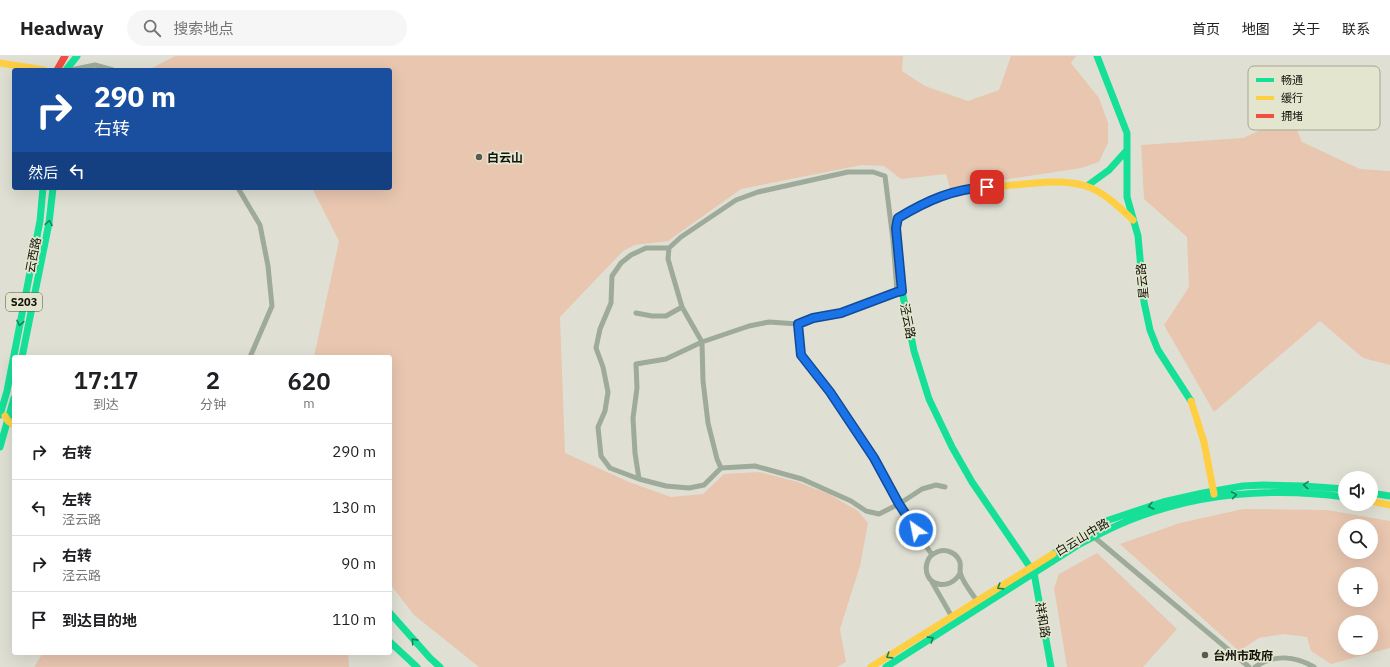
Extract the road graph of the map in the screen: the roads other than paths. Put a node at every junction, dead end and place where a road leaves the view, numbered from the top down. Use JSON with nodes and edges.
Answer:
{"nodes":[{"id":1,"x":65,"y":56,"type":"edge"},
{"id":2,"x":77,"y":56,"type":"edge"},
{"id":3,"x":1097,"y":56,"type":"edge"},
{"id":4,"x":0,"y":63,"type":"edge"},
{"id":5,"x":31,"y":68,"type":"edge"},
{"id":6,"x":58,"y":68,"type":"edge"},
{"id":7,"x":68,"y":68,"type":"edge"},
{"id":8,"x":81,"y":68,"type":"edge"},
{"id":9,"x":106,"y":68,"type":"edge"},
{"id":10,"x":1127,"y":150,"type":"junction"},
{"id":11,"x":1087,"y":186,"type":"junction"},
{"id":12,"x":43,"y":190,"type":"edge"},
{"id":13,"x":53,"y":190,"type":"edge"},
{"id":14,"x":239,"y":190,"type":"edge"},
{"id":15,"x":1133,"y":220,"type":"junction"},
{"id":16,"x":669,"y":248,"type":"junction"},
{"id":17,"x":900,"y":291,"type":"junction"},
{"id":18,"x":682,"y":307,"type":"junction"},
{"id":19,"x":636,"y":313,"type":"dead end"},
{"id":20,"x":798,"y":324,"type":"junction"},
{"id":21,"x":702,"y":342,"type":"junction"},
{"id":22,"x":14,"y":355,"type":"edge"},
{"id":23,"x":22,"y":355,"type":"edge"},
{"id":24,"x":251,"y":355,"type":"edge"},
{"id":25,"x":12,"y":363,"type":"edge"},
{"id":26,"x":12,"y":407,"type":"edge"},
{"id":27,"x":1,"y":411,"type":"edge"},
{"id":28,"x":11,"y":423,"type":"edge"},
{"id":29,"x":0,"y":447,"type":"edge"},
{"id":30,"x":722,"y":468,"type":"junction"},
{"id":31,"x":639,"y":479,"type":"junction"},
{"id":32,"x":945,"y":487,"type":"dead end"},
{"id":33,"x":1338,"y":488,"type":"edge"},
{"id":34,"x":1214,"y":494,"type":"junction"},
{"id":35,"x":1378,"y":494,"type":"edge"},
{"id":36,"x":1338,"y":496,"type":"edge"},
{"id":37,"x":1390,"y":496,"type":"edge"},
{"id":38,"x":1378,"y":502,"type":"edge"},
{"id":39,"x":899,"y":504,"type":"junction"},
{"id":40,"x":1390,"y":505,"type":"edge"},
{"id":41,"x":1094,"y":537,"type":"junction"},
{"id":42,"x":932,"y":555,"type":"junction"},
{"id":43,"x":1033,"y":570,"type":"junction"},
{"id":44,"x":960,"y":573,"type":"junction"},
{"id":45,"x":932,"y":581,"type":"junction"},
{"id":46,"x":978,"y":601,"type":"junction"},
{"id":47,"x":392,"y":615,"type":"edge"},
{"id":48,"x":952,"y":617,"type":"junction"},
{"id":49,"x":392,"y":644,"type":"edge"},
{"id":50,"x":417,"y":667,"type":"edge"},
{"id":51,"x":440,"y":667,"type":"edge"},
{"id":52,"x":871,"y":667,"type":"edge"},
{"id":53,"x":886,"y":667,"type":"edge"},
{"id":54,"x":1052,"y":667,"type":"edge"},
{"id":55,"x":1249,"y":667,"type":"edge"},
{"id":56,"x":1256,"y":667,"type":"edge"},
{"id":57,"x":1314,"y":667,"type":"edge"}],
"edges":[{"from":1,"to":6,"type":"main road"},
{"from":2,"to":7,"type":"main road"},
{"from":3,"to":10,"type":"main road","name":"星云路"},
{"from":4,"to":5,"type":"main road"},
{"from":8,"to":9,"type":"street"},
{"from":10,"to":11,"type":"main road"},
{"from":10,"to":15,"type":"main road","name":"星云路"},
{"from":11,"to":15,"type":"main road","name":"泾云路"},
{"from":11,"to":17,"type":"main road","name":"泾云路"},
{"from":12,"to":22,"type":"main road","name":"云西路","number":"S203","one_way":true},
{"from":23,"to":13,"type":"main road","name":"云西路","number":"S203","one_way":true},
{"from":14,"to":24,"type":"street"},
{"from":15,"to":34,"type":"main road","name":"星云路"},
{"from":16,"to":17,"type":"street"},
{"from":16,"to":18,"type":"street"},
{"from":16,"to":31,"type":"street"},
{"from":17,"to":20,"type":"street"},
{"from":17,"to":43,"type":"main road","name":"泾云路"},
{"from":18,"to":19,"type":"street"},
{"from":18,"to":21,"type":"street"},
{"from":20,"to":21,"type":"street"},
{"from":20,"to":39,"type":"street"},
{"from":21,"to":30,"type":"street"},
{"from":21,"to":31,"type":"street"},
{"from":25,"to":27,"type":"main road","name":"云西路","number":"S203","one_way":true},
{"from":26,"to":27,"type":"main road"},
{"from":27,"to":28,"type":"main road"},
{"from":28,"to":29,"type":"main road"},
{"from":30,"to":31,"type":"street"},
{"from":30,"to":39,"type":"street"},
{"from":32,"to":39,"type":"street"},
{"from":33,"to":34,"type":"main road","name":"白云山中路","one_way":true},
{"from":34,"to":36,"type":"main road","name":"白云山中路","one_way":true},
{"from":34,"to":41,"type":"main road","name":"白云山中路"},
{"from":34,"to":43,"type":"main road","name":"白云山中路","one_way":true},
{"from":35,"to":37,"type":"main road"},
{"from":38,"to":40,"type":"main road"},
{"from":39,"to":42,"type":"street"},
{"from":41,"to":43,"type":"main road","name":"白云山中路"},
{"from":41,"to":55,"type":"street"},
{"from":42,"to":44,"type":"street"},
{"from":42,"to":45,"type":"street"},
{"from":43,"to":46,"type":"main road","name":"白云山中路","one_way":true},
{"from":53,"to":43,"type":"main road","name":"白云山中路","one_way":true},
{"from":43,"to":54,"type":"main road","name":"祥和路"},
{"from":44,"to":45,"type":"street"},
{"from":44,"to":46,"type":"street"},
{"from":45,"to":48,"type":"street"},
{"from":46,"to":48,"type":"main road","name":"白云山中路"},
{"from":51,"to":47,"type":"main road","one_way":true},
{"from":48,"to":52,"type":"main road","name":"白云山中路","one_way":true},
{"from":49,"to":50,"type":"main road"},
{"from":56,"to":57,"type":"street"}]}
